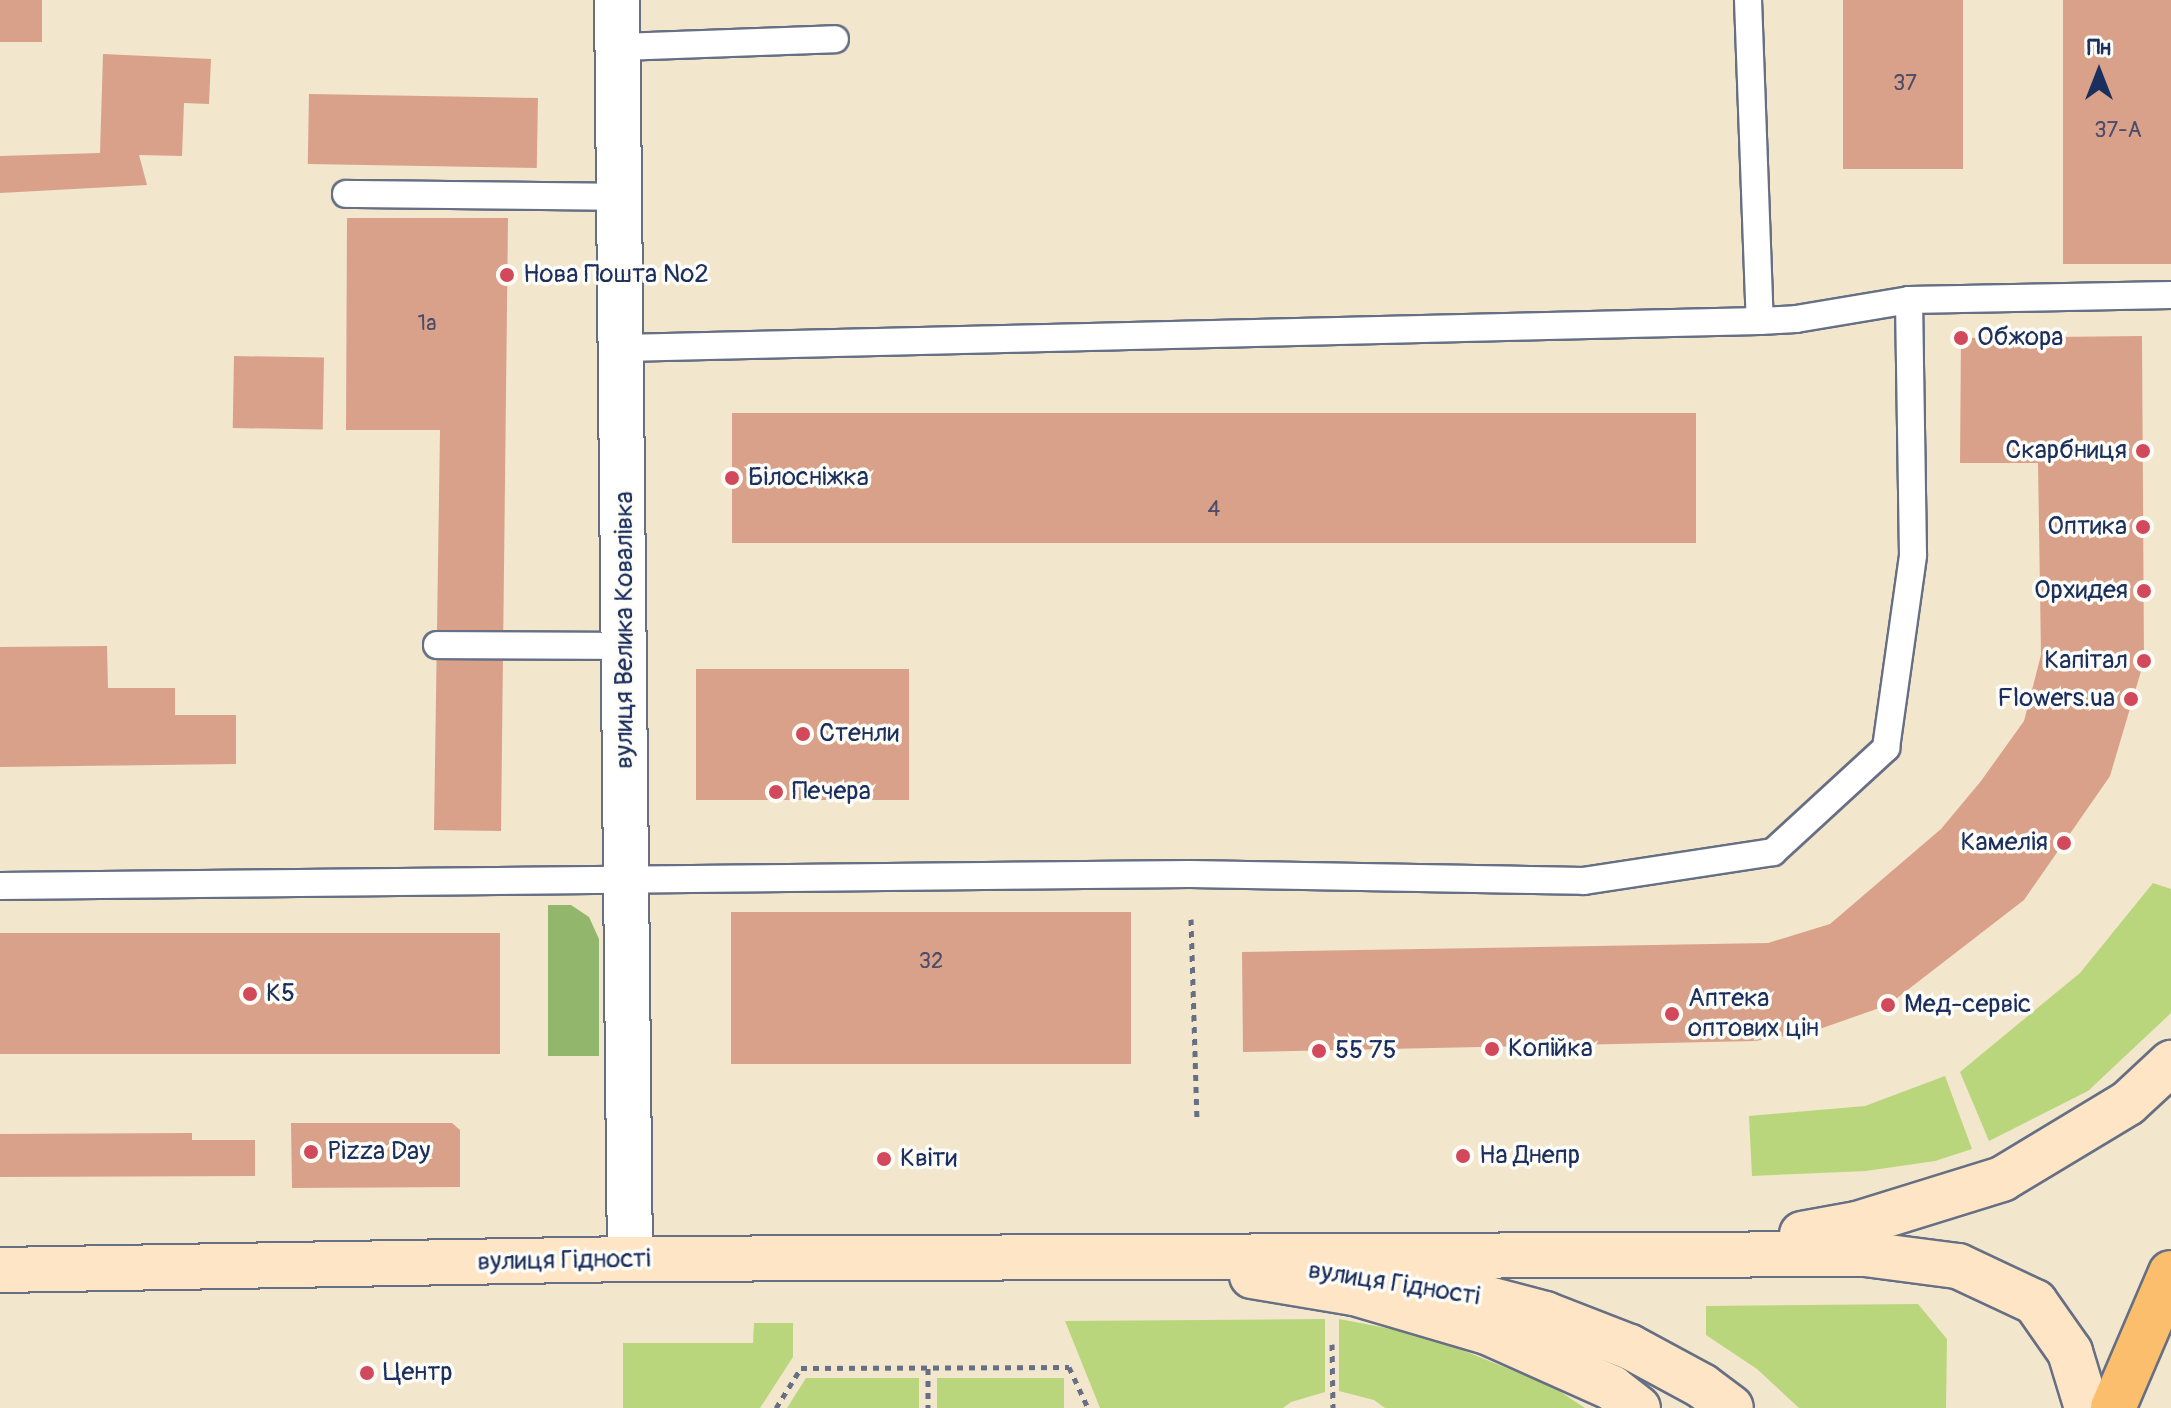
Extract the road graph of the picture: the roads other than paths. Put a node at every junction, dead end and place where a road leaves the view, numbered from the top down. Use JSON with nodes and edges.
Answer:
{"nodes":[{"id":1,"x":617,"y":0,"type":"edge"},
{"id":2,"x":1748,"y":0,"type":"edge"},
{"id":3,"x":835,"y":39,"type":"dead end"},
{"id":4,"x":620,"y":47,"type":"junction"},
{"id":5,"x":346,"y":194,"type":"dead end"},
{"id":6,"x":622,"y":197,"type":"junction"},
{"id":7,"x":2171,"y":295,"type":"edge"},
{"id":8,"x":1909,"y":300,"type":"junction"},
{"id":9,"x":1760,"y":321,"type":"junction"},
{"id":10,"x":623,"y":348,"type":"junction"},
{"id":11,"x":437,"y":645,"type":"dead end"},
{"id":12,"x":625,"y":646,"type":"junction"},
{"id":13,"x":627,"y":882,"type":"junction"},
{"id":14,"x":0,"y":886,"type":"edge"},
{"id":15,"x":2171,"y":1063,"type":"edge"},
{"id":16,"x":1698,"y":1253,"type":"junction"},
{"id":17,"x":1127,"y":1256,"type":"junction"},
{"id":18,"x":630,"y":1259,"type":"junction"},
{"id":19,"x":0,"y":1270,"type":"edge"},
{"id":20,"x":2171,"y":1273,"type":"edge"},
{"id":21,"x":1638,"y":1408,"type":"edge"},
{"id":22,"x":1731,"y":1408,"type":"edge"},
{"id":23,"x":2087,"y":1408,"type":"edge"},
{"id":24,"x":2113,"y":1408,"type":"edge"}],
"edges":[{"from":1,"to":4,"type":"street","name":"вулиця Велика Ковалівка"},
{"from":2,"to":9,"type":"lane"},
{"from":3,"to":4,"type":"lane"},
{"from":4,"to":6,"type":"street","name":"вулиця Велика Ковалівка"},
{"from":5,"to":6,"type":"lane"},
{"from":6,"to":10,"type":"street","name":"вулиця Велика Ковалівка"},
{"from":7,"to":8,"type":"lane"},
{"from":8,"to":9,"type":"lane"},
{"from":8,"to":13,"type":"lane"},
{"from":9,"to":10,"type":"lane"},
{"from":10,"to":12,"type":"street","name":"вулиця Велика Ковалівка"},
{"from":11,"to":12,"type":"lane"},
{"from":12,"to":13,"type":"street","name":"вулиця Велика Ковалівка"},
{"from":13,"to":14,"type":"lane"},
{"from":13,"to":18,"type":"street","name":"вулиця Велика Ковалівка"},
{"from":15,"to":16,"type":"main road","name":"вулиця Гідності"},
{"from":16,"to":17,"type":"main road","name":"вулиця Гідності"},
{"from":16,"to":23,"type":"main road","name":"вулиця Гідності"},
{"from":17,"to":18,"type":"main road","name":"вулиця Гідності"},
{"from":17,"to":21,"type":"main road","name":"вулиця Гідності"},
{"from":17,"to":22,"type":"main road","name":"вулиця Гідності"},
{"from":18,"to":19,"type":"main road","name":"вулиця Гідності"},
{"from":20,"to":24,"type":"highway"}]}
